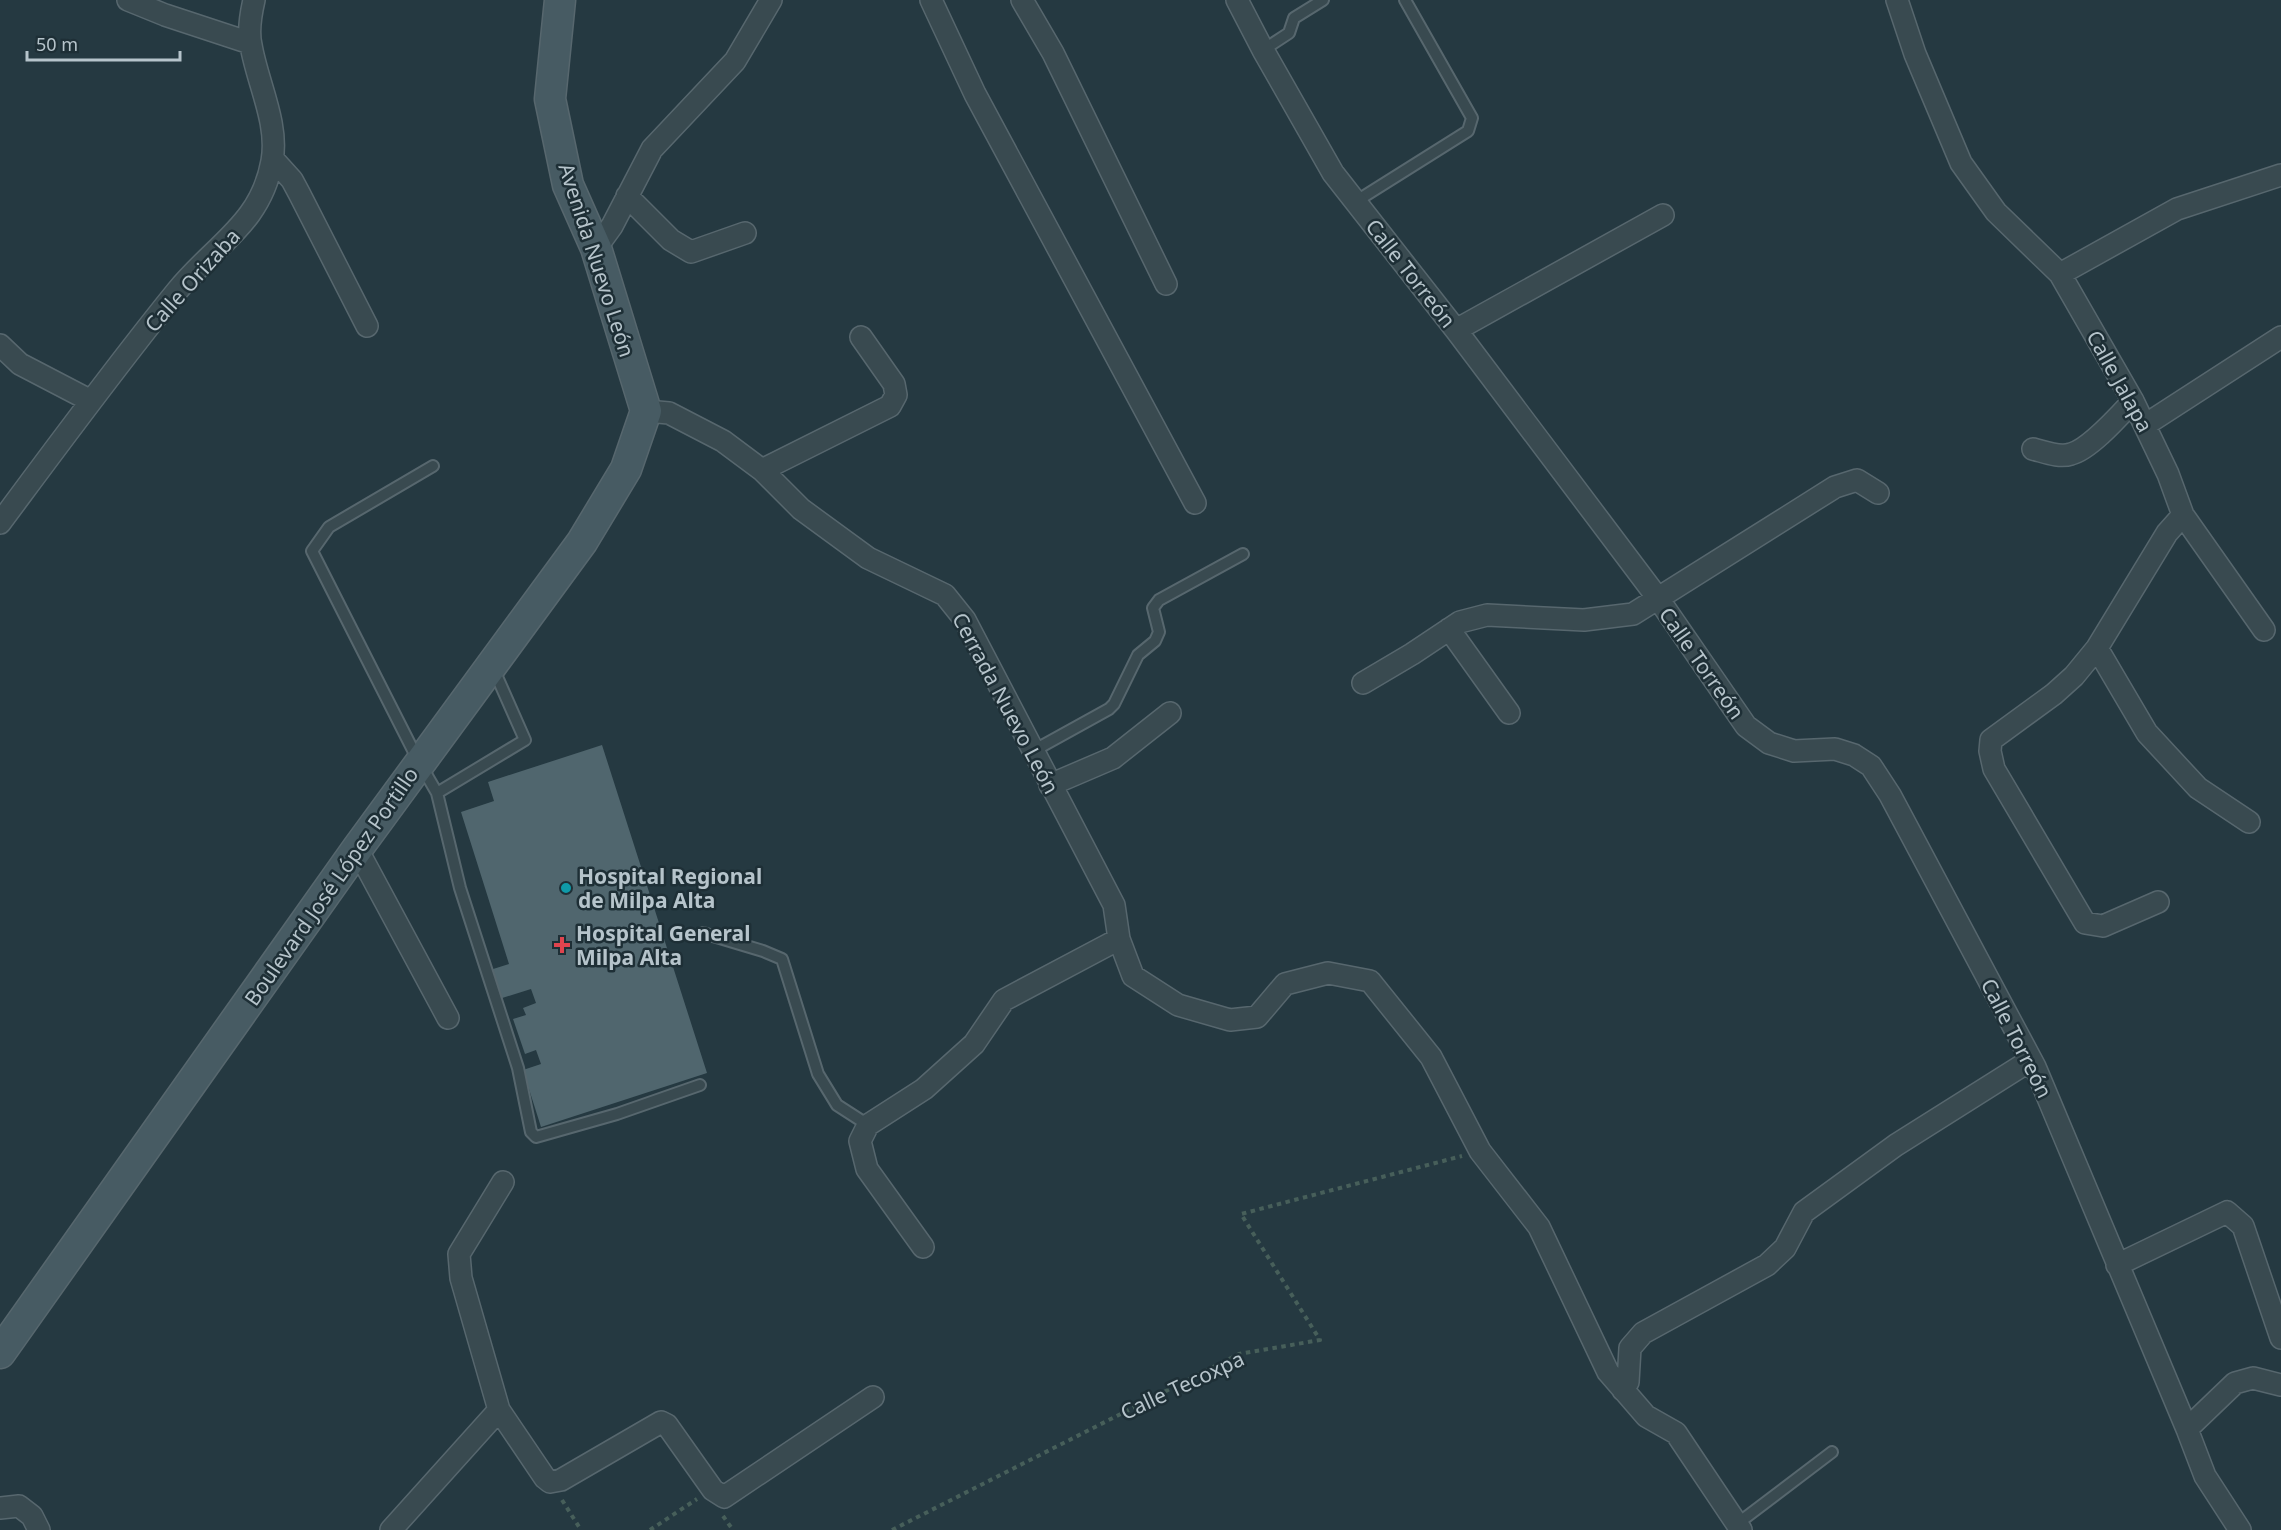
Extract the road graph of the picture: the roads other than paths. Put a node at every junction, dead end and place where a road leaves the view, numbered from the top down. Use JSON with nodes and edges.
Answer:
{"nodes":[{"id":1,"x":128,"y":0,"type":"edge"},
{"id":2,"x":254,"y":0,"type":"edge"},
{"id":3,"x":560,"y":0,"type":"edge"},
{"id":4,"x":771,"y":0,"type":"edge"},
{"id":5,"x":931,"y":0,"type":"edge"},
{"id":6,"x":1022,"y":0,"type":"edge"},
{"id":7,"x":1237,"y":0,"type":"edge"},
{"id":8,"x":1323,"y":0,"type":"edge"},
{"id":9,"x":1405,"y":0,"type":"edge"},
{"id":10,"x":1897,"y":0,"type":"edge"},
{"id":11,"x":250,"y":43,"type":"junction"},
{"id":12,"x":1263,"y":50,"type":"junction"},
{"id":13,"x":273,"y":159,"type":"junction"},
{"id":14,"x":2281,"y":175,"type":"edge"},
{"id":15,"x":627,"y":196,"type":"junction"},
{"id":16,"x":1355,"y":202,"type":"junction"},
{"id":17,"x":1663,"y":215,"type":"dead end"},
{"id":18,"x":745,"y":233,"type":"dead end"},
{"id":19,"x":596,"y":248,"type":"junction"},
{"id":20,"x":2060,"y":274,"type":"junction"},
{"id":21,"x":1166,"y":284,"type":"dead end"},
{"id":22,"x":368,"y":326,"type":"dead end"},
{"id":23,"x":1456,"y":330,"type":"junction"},
{"id":24,"x":861,"y":337,"type":"dead end"},
{"id":25,"x":2281,"y":337,"type":"edge"},
{"id":26,"x":0,"y":345,"type":"edge"},
{"id":27,"x":91,"y":401,"type":"junction"},
{"id":28,"x":2133,"y":402,"type":"junction"},
{"id":29,"x":646,"y":411,"type":"junction"},
{"id":30,"x":2145,"y":425,"type":"junction"},
{"id":31,"x":2033,"y":449,"type":"dead end"},
{"id":32,"x":433,"y":466,"type":"dead end"},
{"id":33,"x":762,"y":470,"type":"junction"},
{"id":34,"x":1878,"y":493,"type":"dead end"},
{"id":35,"x":1195,"y":503,"type":"dead end"},
{"id":36,"x":2183,"y":515,"type":"junction"},
{"id":37,"x":0,"y":523,"type":"edge"},
{"id":38,"x":1243,"y":554,"type":"dead end"},
{"id":39,"x":1657,"y":597,"type":"junction"},
{"id":40,"x":1449,"y":629,"type":"junction"},
{"id":41,"x":2264,"y":630,"type":"dead end"},
{"id":42,"x":2097,"y":648,"type":"junction"},
{"id":43,"x":491,"y":664,"type":"junction"},
{"id":44,"x":1363,"y":683,"type":"dead end"},
{"id":45,"x":1509,"y":712,"type":"dead end"},
{"id":46,"x":1170,"y":714,"type":"dead end"},
{"id":47,"x":1032,"y":751,"type":"junction"},
{"id":48,"x":419,"y":762,"type":"junction"},
{"id":49,"x":1050,"y":785,"type":"junction"},
{"id":50,"x":437,"y":793,"type":"junction"},
{"id":51,"x":2248,"y":822,"type":"dead end"},
{"id":52,"x":357,"y":849,"type":"junction"},
{"id":53,"x":2158,"y":902,"type":"dead end"},
{"id":54,"x":703,"y":933,"type":"dead end"},
{"id":55,"x":1119,"y":939,"type":"junction"},
{"id":56,"x":448,"y":1018,"type":"dead end"},
{"id":57,"x":2031,"y":1059,"type":"junction"},
{"id":58,"x":700,"y":1085,"type":"dead end"},
{"id":59,"x":868,"y":1125,"type":"junction"},
{"id":60,"x":503,"y":1182,"type":"dead end"},
{"id":61,"x":923,"y":1247,"type":"dead end"},
{"id":62,"x":2117,"y":1265,"type":"junction"},
{"id":63,"x":2281,"y":1338,"type":"edge"},
{"id":64,"x":0,"y":1353,"type":"edge"},
{"id":65,"x":2281,"y":1385,"type":"edge"},
{"id":66,"x":1623,"y":1390,"type":"junction"},
{"id":67,"x":873,"y":1397,"type":"dead end"},
{"id":68,"x":499,"y":1410,"type":"junction"},
{"id":69,"x":2187,"y":1429,"type":"junction"},
{"id":70,"x":1832,"y":1452,"type":"dead end"},
{"id":71,"x":9,"y":1507,"type":"edge"},
{"id":72,"x":1739,"y":1527,"type":"edge"},
{"id":73,"x":39,"y":1530,"type":"edge"},
{"id":74,"x":391,"y":1530,"type":"edge"},
{"id":75,"x":2240,"y":1530,"type":"edge"}],
"edges":[{"from":1,"to":11,"type":"street"},
{"from":2,"to":11,"type":"street","name":"Calle Orizaba"},
{"from":3,"to":19,"type":"main road","name":"Avenida Nuevo León"},
{"from":4,"to":15,"type":"street"},
{"from":5,"to":35,"type":"street"},
{"from":6,"to":21,"type":"street"},
{"from":7,"to":12,"type":"street","name":"Calle Torreón"},
{"from":8,"to":12,"type":"lane"},
{"from":9,"to":16,"type":"lane"},
{"from":10,"to":20,"type":"street","name":"Calle Jalapa"},
{"from":11,"to":13,"type":"street","name":"Calle Orizaba"},
{"from":12,"to":16,"type":"street","name":"Calle Torreón"},
{"from":13,"to":22,"type":"street"},
{"from":13,"to":27,"type":"street","name":"Calle Orizaba"},
{"from":14,"to":20,"type":"street"},
{"from":15,"to":18,"type":"street"},
{"from":15,"to":19,"type":"street"},
{"from":16,"to":23,"type":"street","name":"Calle Torreón"},
{"from":17,"to":23,"type":"street"},
{"from":19,"to":29,"type":"main road","name":"Avenida Nuevo León"},
{"from":20,"to":28,"type":"street","name":"Calle Jalapa"},
{"from":23,"to":39,"type":"street","name":"Calle Torreón"},
{"from":24,"to":33,"type":"street"},
{"from":25,"to":30,"type":"street"},
{"from":26,"to":27,"type":"street"},
{"from":27,"to":37,"type":"street","name":"Calle Orizaba"},
{"from":28,"to":30,"type":"street","name":"Calle Jalapa"},
{"from":28,"to":31,"type":"street"},
{"from":29,"to":33,"type":"street","name":"Cerrada Nuevo León"},
{"from":29,"to":43,"type":"main road","name":"Boulevard José López Portillo"},
{"from":30,"to":36,"type":"street","name":"Calle Jalapa"},
{"from":32,"to":48,"type":"lane"},
{"from":33,"to":47,"type":"street","name":"Cerrada Nuevo León"},
{"from":34,"to":39,"type":"street"},
{"from":36,"to":41,"type":"street","name":"Calle Jalapa"},
{"from":36,"to":42,"type":"street"},
{"from":38,"to":47,"type":"lane"},
{"from":39,"to":40,"type":"street"},
{"from":39,"to":57,"type":"street","name":"Calle Torreón"},
{"from":40,"to":44,"type":"street"},
{"from":40,"to":45,"type":"street"},
{"from":42,"to":51,"type":"street"},
{"from":42,"to":53,"type":"street"},
{"from":43,"to":48,"type":"main road","name":"Boulevard José López Portillo"},
{"from":43,"to":50,"type":"lane"},
{"from":46,"to":49,"type":"street"},
{"from":47,"to":49,"type":"street","name":"Cerrada Nuevo León"},
{"from":48,"to":50,"type":"lane"},
{"from":48,"to":52,"type":"main road","name":"Boulevard José López Portillo"},
{"from":49,"to":55,"type":"street","name":"Cerrada Nuevo León"},
{"from":50,"to":58,"type":"lane"},
{"from":52,"to":56,"type":"street"},
{"from":52,"to":64,"type":"main road","name":"Boulevard José López Portillo"},
{"from":54,"to":59,"type":"lane"},
{"from":55,"to":59,"type":"street"},
{"from":55,"to":66,"type":"street","name":"Cerrada Nuevo León"},
{"from":57,"to":62,"type":"street","name":"Calle Torreón"},
{"from":57,"to":66,"type":"street"},
{"from":59,"to":61,"type":"street"},
{"from":60,"to":68,"type":"street"},
{"from":62,"to":63,"type":"street"},
{"from":62,"to":69,"type":"street","name":"Calle Torreón"},
{"from":65,"to":69,"type":"street"},
{"from":66,"to":72,"type":"street","name":"Cerrada Nuevo León"},
{"from":67,"to":68,"type":"street"},
{"from":68,"to":74,"type":"street"},
{"from":69,"to":75,"type":"street","name":"Calle Torreón"},
{"from":70,"to":72,"type":"lane"},
{"from":71,"to":73,"type":"street"}]}
